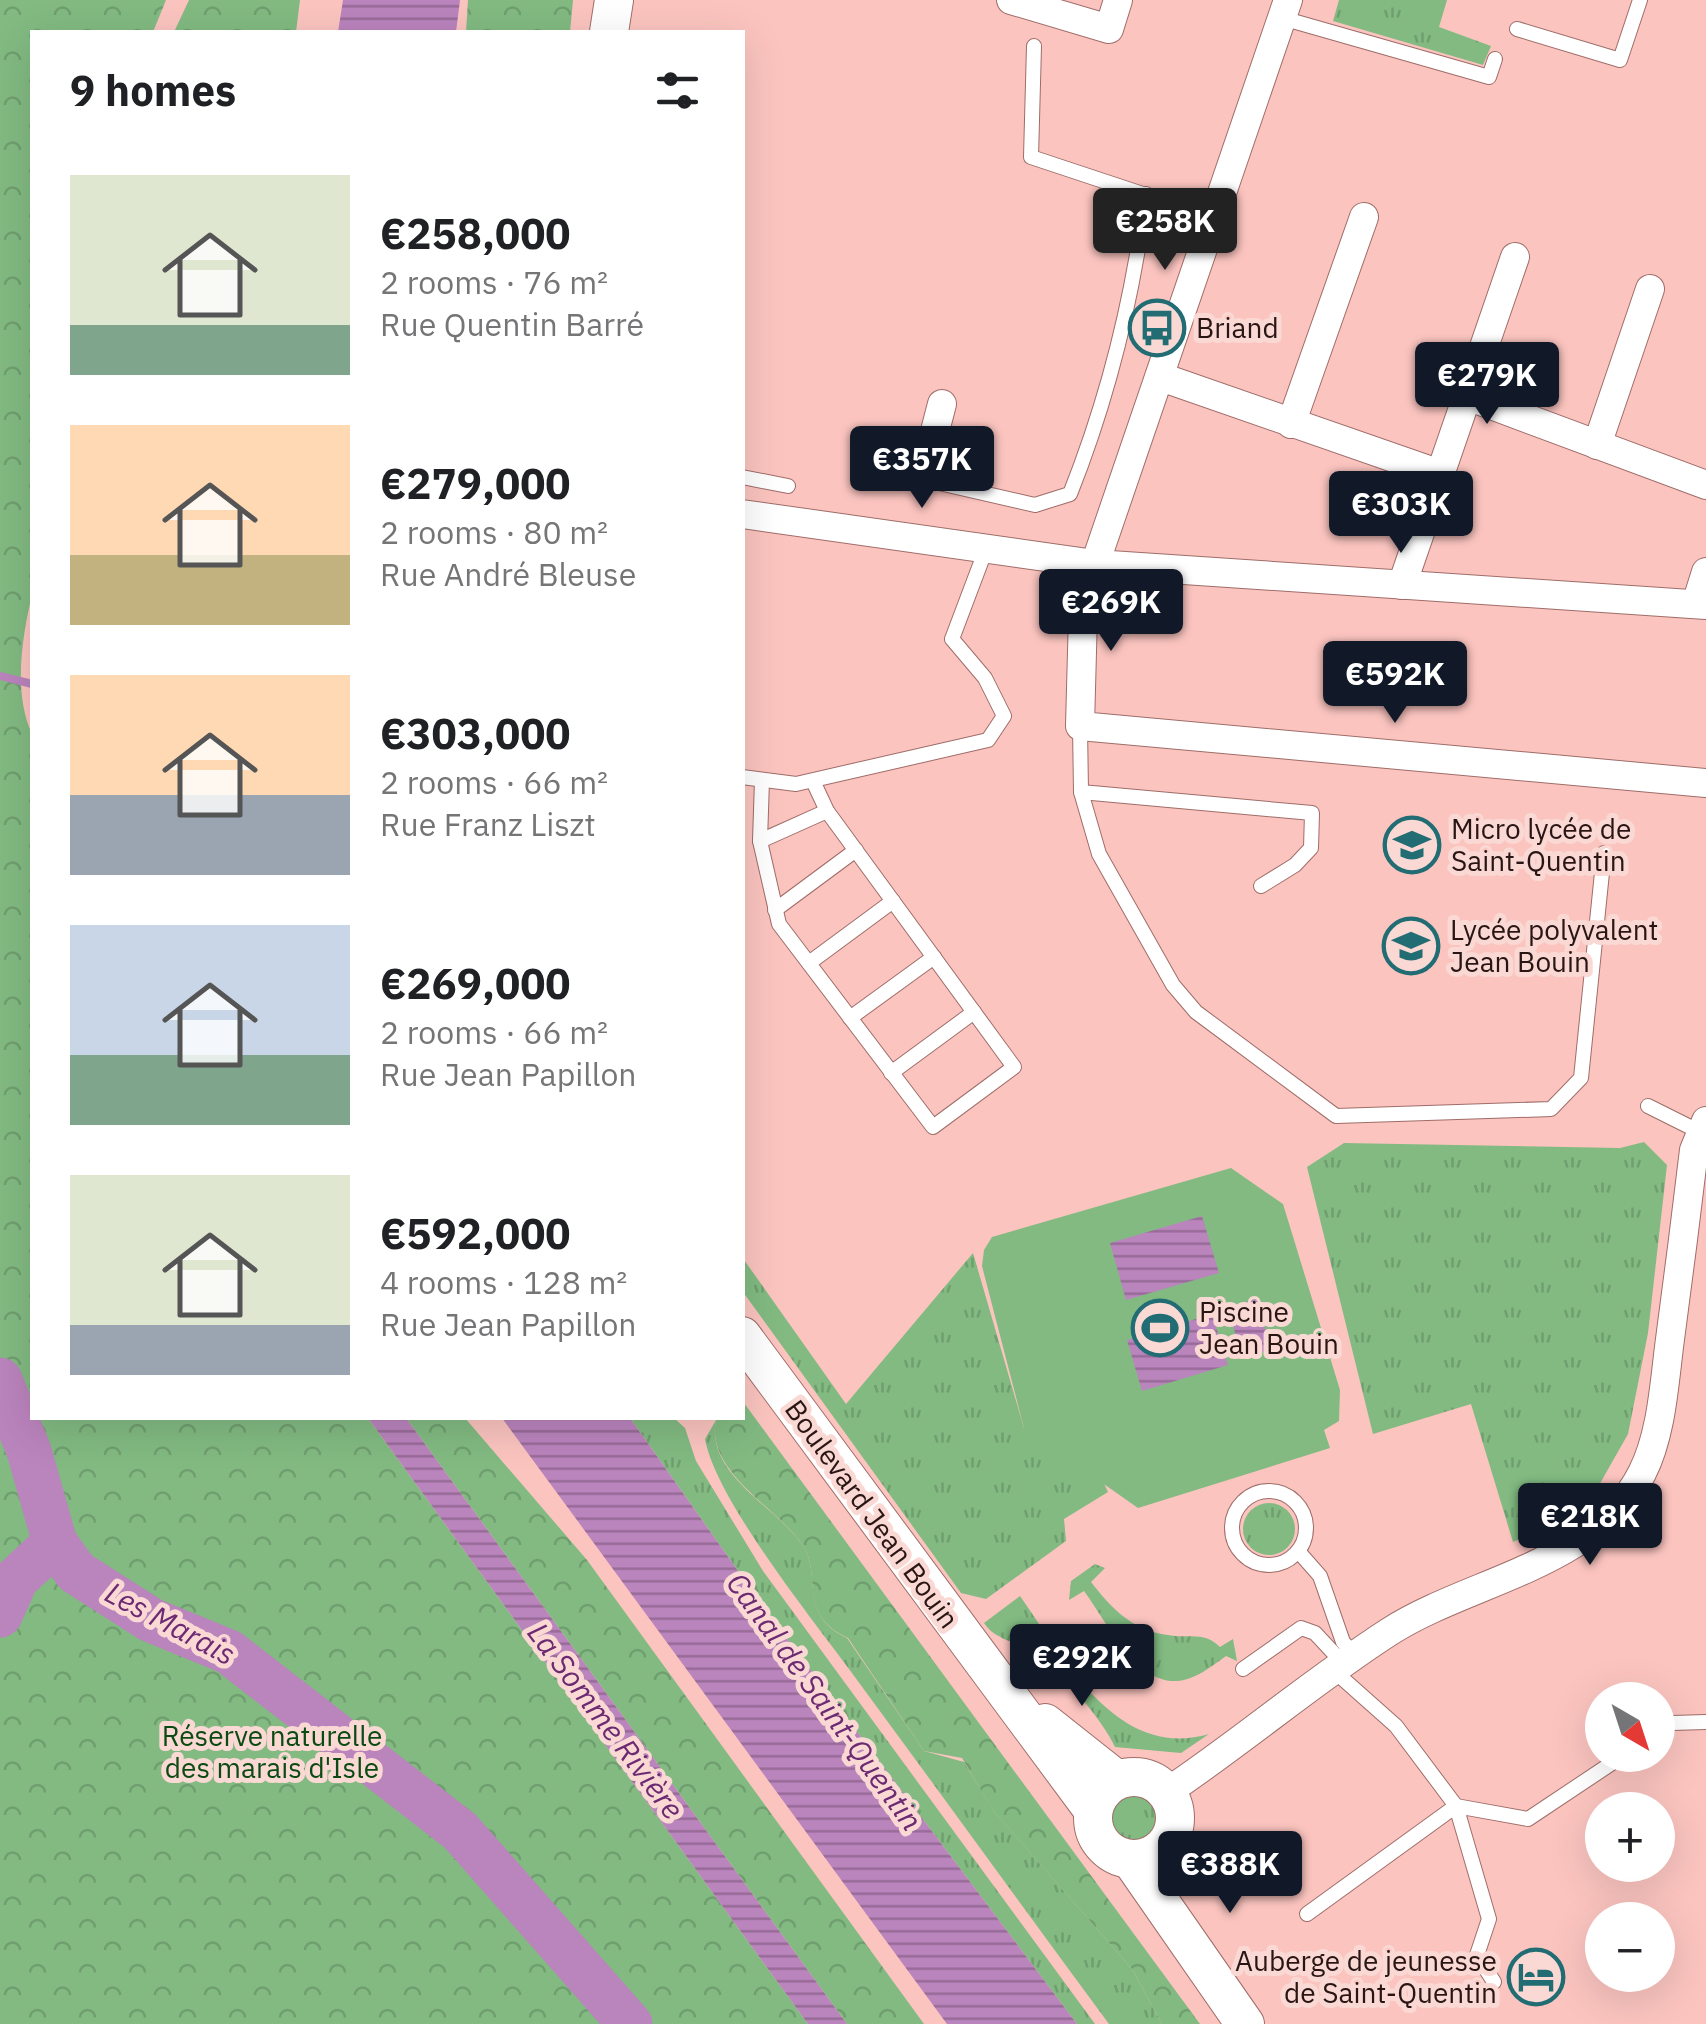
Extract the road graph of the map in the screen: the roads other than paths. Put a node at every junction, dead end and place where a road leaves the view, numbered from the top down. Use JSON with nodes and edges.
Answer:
{"nodes":[{"id":1,"x":614,"y":0,"type":"edge"},
{"id":2,"x":1010,"y":0,"type":"edge"},
{"id":3,"x":1118,"y":0,"type":"edge"},
{"id":4,"x":1640,"y":0,"type":"edge"},
{"id":5,"x":1285,"y":9,"type":"edge"},
{"id":6,"x":1517,"y":28,"type":"dead end"},
{"id":7,"x":609,"y":30,"type":"edge"},
{"id":8,"x":1034,"y":46,"type":"dead end"},
{"id":9,"x":1495,"y":59,"type":"dead end"},
{"id":10,"x":1146,"y":194,"type":"junction"},
{"id":11,"x":1364,"y":217,"type":"dead end"},
{"id":12,"x":1216,"y":218,"type":"junction"},
{"id":13,"x":1516,"y":257,"type":"dead end"},
{"id":14,"x":1650,"y":289,"type":"dead end"},
{"id":15,"x":1161,"y":377,"type":"junction"},
{"id":16,"x":1468,"y":396,"type":"junction"},
{"id":17,"x":942,"y":404,"type":"dead end"},
{"id":18,"x":1292,"y":424,"type":"junction"},
{"id":19,"x":1597,"y":444,"type":"junction"},
{"id":20,"x":865,"y":466,"type":"dead end"},
{"id":21,"x":1440,"y":474,"type":"junction"},
{"id":22,"x":745,"y":478,"type":"edge"},
{"id":23,"x":922,"y":481,"type":"junction"},
{"id":24,"x":1706,"y":485,"type":"edge"},
{"id":25,"x":788,"y":486,"type":"dead end"},
{"id":26,"x":745,"y":514,"type":"edge"},
{"id":27,"x":986,"y":549,"type":"junction"},
{"id":28,"x":1096,"y":564,"type":"junction"},
{"id":29,"x":1706,"y":572,"type":"edge"},
{"id":30,"x":1402,"y":585,"type":"junction"},
{"id":31,"x":1701,"y":605,"type":"edge"},
{"id":32,"x":1080,"y":726,"type":"junction"},
{"id":33,"x":745,"y":778,"type":"edge"},
{"id":34,"x":762,"y":780,"type":"junction"},
{"id":35,"x":813,"y":781,"type":"junction"},
{"id":36,"x":1706,"y":784,"type":"edge"},
{"id":37,"x":1081,"y":792,"type":"junction"},
{"id":38,"x":827,"y":811,"type":"junction"},
{"id":39,"x":760,"y":841,"type":"junction"},
{"id":40,"x":856,"y":850,"type":"junction"},
{"id":41,"x":1604,"y":853,"type":"dead end"},
{"id":42,"x":1261,"y":886,"type":"dead end"},
{"id":43,"x":893,"y":901,"type":"junction"},
{"id":44,"x":774,"y":910,"type":"junction"},
{"id":45,"x":934,"y":957,"type":"junction"},
{"id":46,"x":809,"y":964,"type":"junction"},
{"id":47,"x":974,"y":1012,"type":"junction"},
{"id":48,"x":850,"y":1018,"type":"junction"},
{"id":49,"x":892,"y":1073,"type":"junction"},
{"id":50,"x":1648,"y":1106,"type":"dead end"},
{"id":51,"x":1704,"y":1127,"type":"edge"},
{"id":52,"x":745,"y":1340,"type":"edge"},
{"id":53,"x":1298,"y":1551,"type":"junction"},
{"id":54,"x":1343,"y":1662,"type":"junction"},
{"id":55,"x":1243,"y":1670,"type":"dead end"},
{"id":56,"x":1004,"y":1690,"type":"junction"},
{"id":57,"x":1706,"y":1722,"type":"edge"},
{"id":58,"x":1675,"y":1724,"type":"edge"},
{"id":59,"x":1598,"y":1772,"type":"edge"},
{"id":60,"x":1117,"y":1780,"type":"junction"},
{"id":61,"x":1167,"y":1792,"type":"junction"},
{"id":62,"x":1456,"y":1806,"type":"junction"},
{"id":63,"x":1093,"y":1810,"type":"junction"},
{"id":64,"x":1147,"y":1854,"type":"junction"},
{"id":65,"x":1306,"y":1914,"type":"dead end"},
{"id":66,"x":1494,"y":1982,"type":"dead end"},
{"id":67,"x":1240,"y":2018,"type":"edge"}],
"edges":[{"from":1,"to":7,"type":"street"},
{"from":2,"to":3,"type":"street"},
{"from":4,"to":6,"type":"lane"},
{"from":5,"to":9,"type":"lane"},
{"from":5,"to":12,"type":"street"},
{"from":8,"to":10,"type":"lane"},
{"from":10,"to":12,"type":"lane"},
{"from":10,"to":23,"type":"lane"},
{"from":11,"to":18,"type":"street"},
{"from":12,"to":15,"type":"street"},
{"from":13,"to":16,"type":"street"},
{"from":14,"to":19,"type":"street"},
{"from":15,"to":18,"type":"street"},
{"from":15,"to":28,"type":"street"},
{"from":16,"to":19,"type":"street"},
{"from":16,"to":21,"type":"street"},
{"from":17,"to":23,"type":"street"},
{"from":18,"to":21,"type":"street"},
{"from":19,"to":24,"type":"street"},
{"from":20,"to":23,"type":"lane"},
{"from":21,"to":30,"type":"street"},
{"from":22,"to":25,"type":"lane"},
{"from":26,"to":27,"type":"street"},
{"from":27,"to":28,"type":"street"},
{"from":27,"to":35,"type":"lane"},
{"from":28,"to":30,"type":"street"},
{"from":28,"to":32,"type":"street"},
{"from":29,"to":31,"type":"street"},
{"from":30,"to":31,"type":"street"},
{"from":32,"to":36,"type":"street"},
{"from":32,"to":37,"type":"lane"},
{"from":33,"to":34,"type":"lane"},
{"from":34,"to":35,"type":"lane"},
{"from":34,"to":39,"type":"lane"},
{"from":35,"to":38,"type":"lane"},
{"from":37,"to":41,"type":"lane"},
{"from":37,"to":42,"type":"lane"},
{"from":38,"to":39,"type":"lane"},
{"from":38,"to":40,"type":"lane"},
{"from":39,"to":44,"type":"lane"},
{"from":40,"to":43,"type":"lane"},
{"from":40,"to":44,"type":"lane"},
{"from":43,"to":45,"type":"lane"},
{"from":43,"to":46,"type":"lane"},
{"from":44,"to":46,"type":"lane"},
{"from":45,"to":47,"type":"lane"},
{"from":45,"to":48,"type":"lane"},
{"from":46,"to":48,"type":"lane"},
{"from":47,"to":49,"type":"lane"},
{"from":47,"to":49,"type":"lane"},
{"from":48,"to":49,"type":"lane"},
{"from":50,"to":51,"type":"lane"},
{"from":51,"to":54,"type":"street"},
{"from":52,"to":56,"type":"street","name":"Boulevard Jean Bouin"},
{"from":53,"to":53,"type":"lane"},
{"from":53,"to":54,"type":"lane"},
{"from":54,"to":55,"type":"lane"},
{"from":54,"to":61,"type":"street"},
{"from":54,"to":62,"type":"lane"},
{"from":56,"to":60,"type":"street","name":"Boulevard Jean Bouin"},
{"from":56,"to":63,"type":"street","name":"Boulevard Jean Bouin"},
{"from":57,"to":58,"type":"lane"},
{"from":59,"to":62,"type":"lane"},
{"from":60,"to":61,"type":"street"},
{"from":60,"to":63,"type":"street"},
{"from":61,"to":64,"type":"street"},
{"from":62,"to":65,"type":"lane"},
{"from":62,"to":66,"type":"lane"},
{"from":63,"to":64,"type":"street"},
{"from":64,"to":67,"type":"street"}]}
